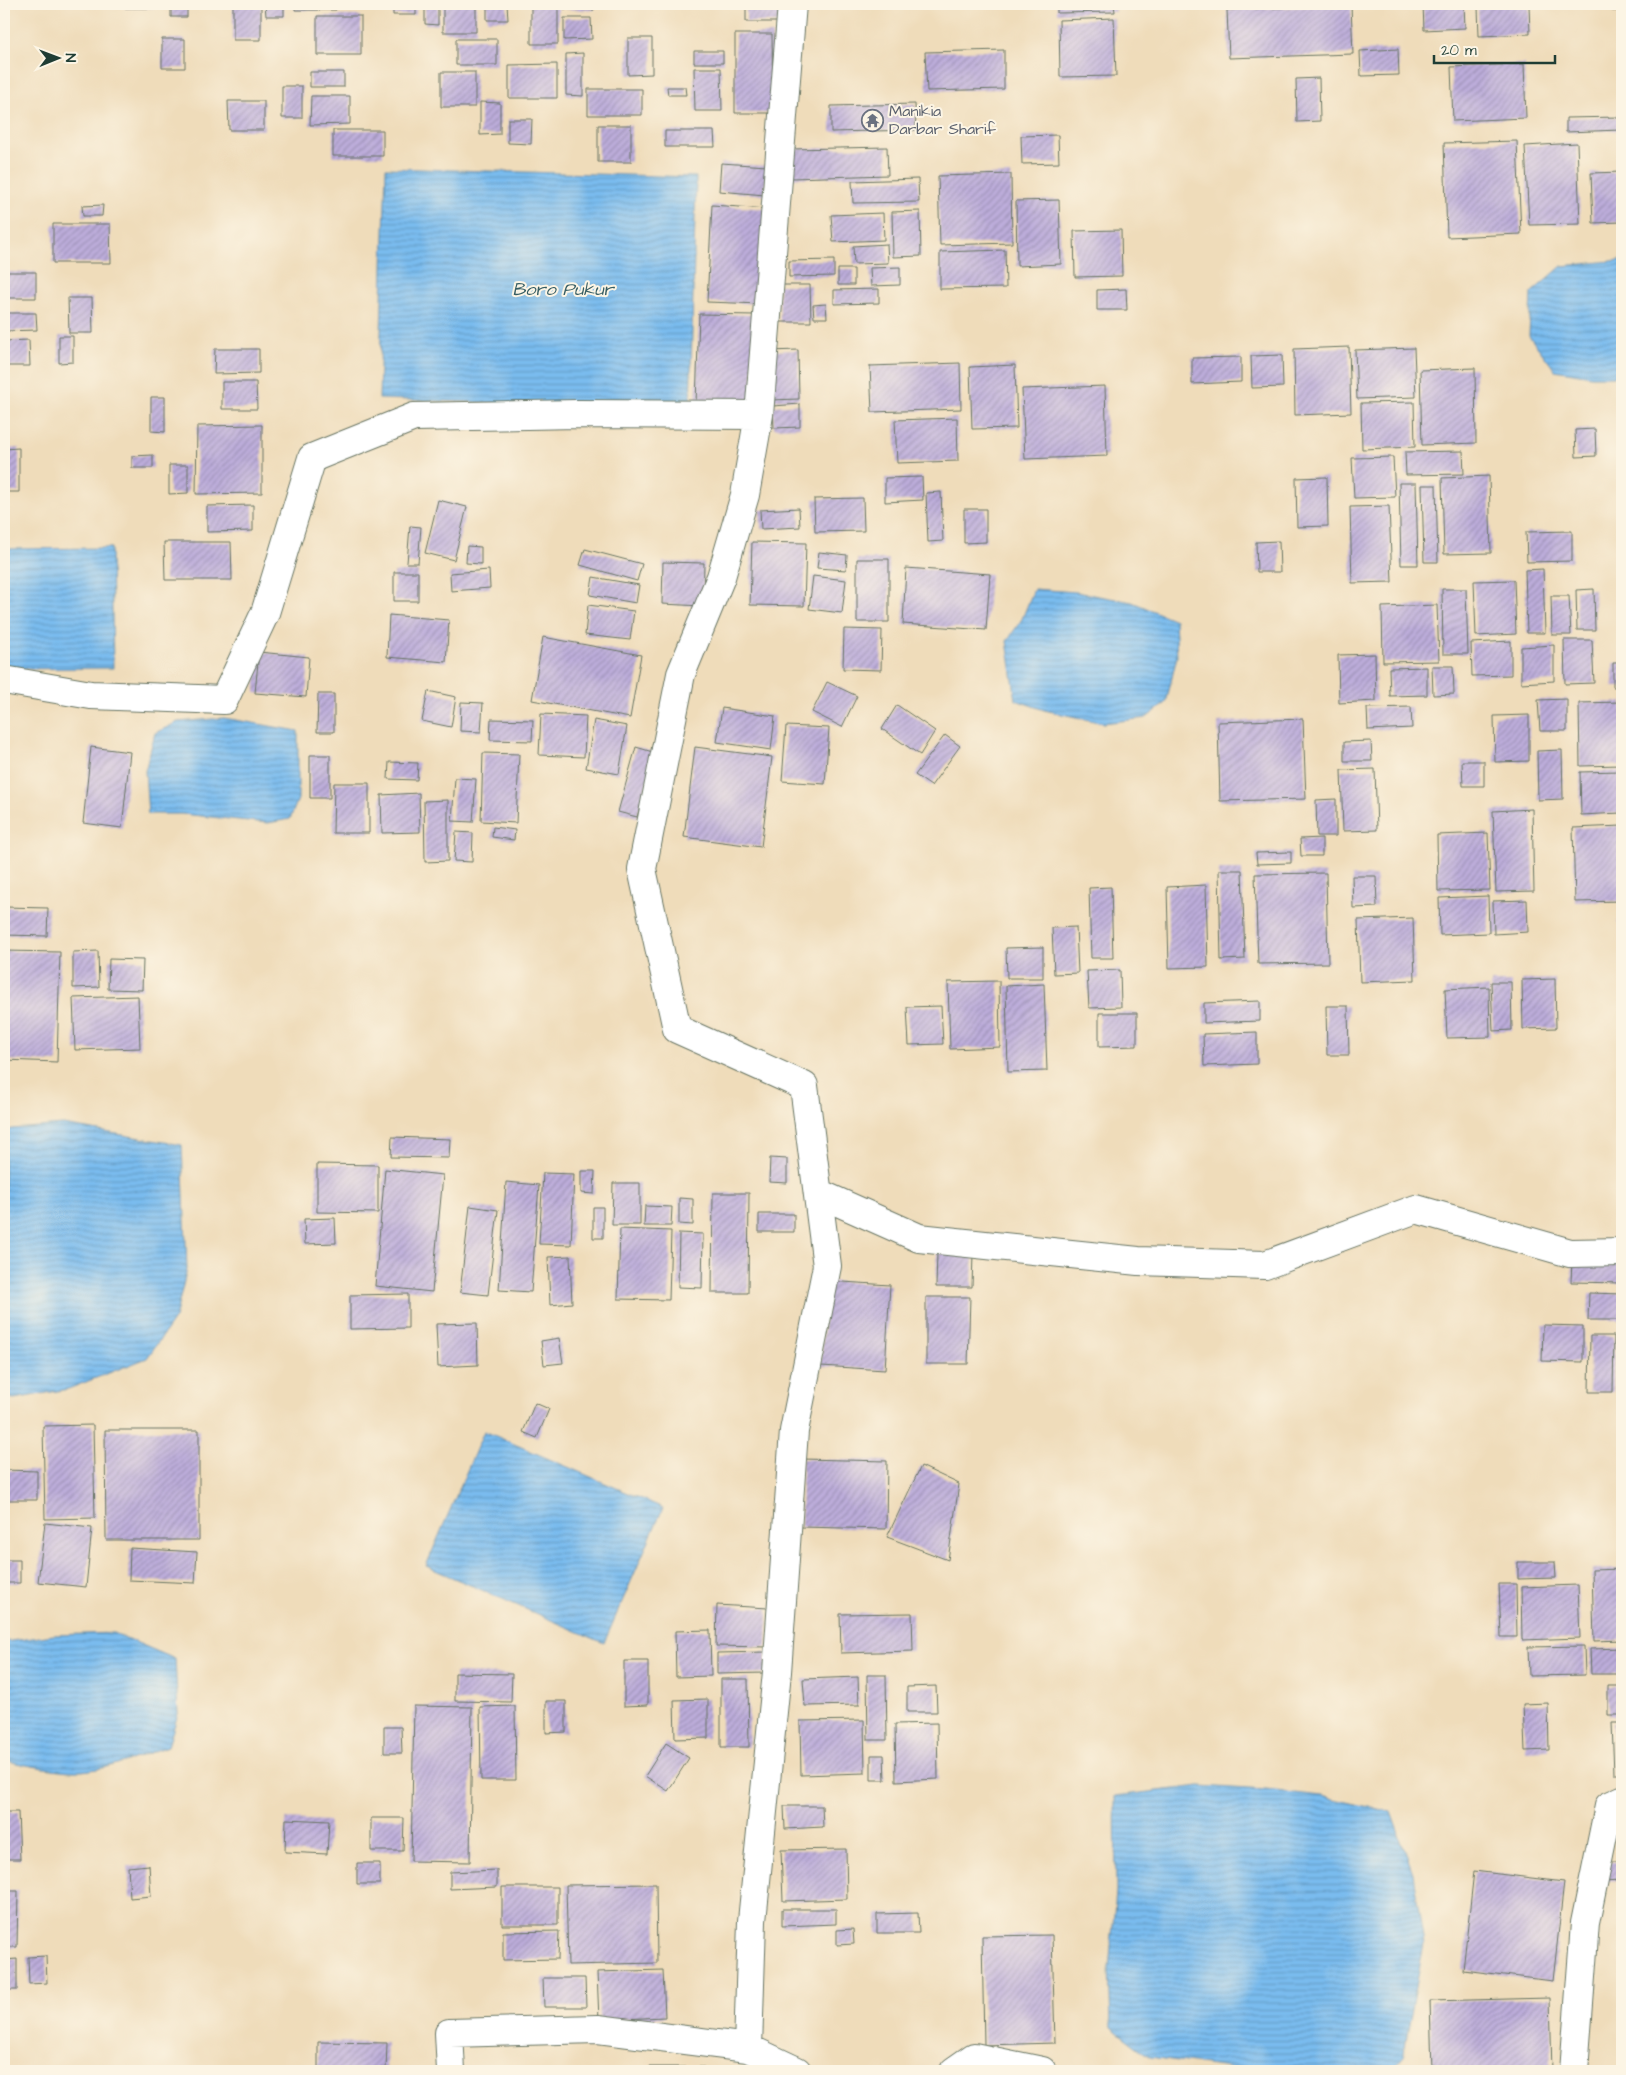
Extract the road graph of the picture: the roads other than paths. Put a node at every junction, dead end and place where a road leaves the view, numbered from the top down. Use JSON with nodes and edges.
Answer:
{"nodes":[{"id":1,"x":792,"y":4,"type":"edge"},
{"id":2,"x":759,"y":415,"type":"junction"},
{"id":3,"x":4,"y":680,"type":"edge"},
{"id":4,"x":818,"y":1194,"type":"junction"},
{"id":5,"x":1622,"y":1252,"type":"edge"},
{"id":6,"x":1622,"y":1800,"type":"edge"},
{"id":7,"x":748,"y":2048,"type":"junction"},
{"id":8,"x":451,"y":2071,"type":"edge"},
{"id":9,"x":797,"y":2071,"type":"edge"},
{"id":10,"x":954,"y":2071,"type":"edge"},
{"id":11,"x":1042,"y":2071,"type":"edge"},
{"id":12,"x":1574,"y":2071,"type":"edge"}],
"edges":[{"from":1,"to":2,"type":"street"},
{"from":2,"to":3,"type":"street"},
{"from":2,"to":4,"type":"street"},
{"from":4,"to":5,"type":"street"},
{"from":4,"to":7,"type":"street"},
{"from":6,"to":12,"type":"street"},
{"from":7,"to":8,"type":"street"},
{"from":7,"to":9,"type":"street"},
{"from":10,"to":11,"type":"street"}]}
